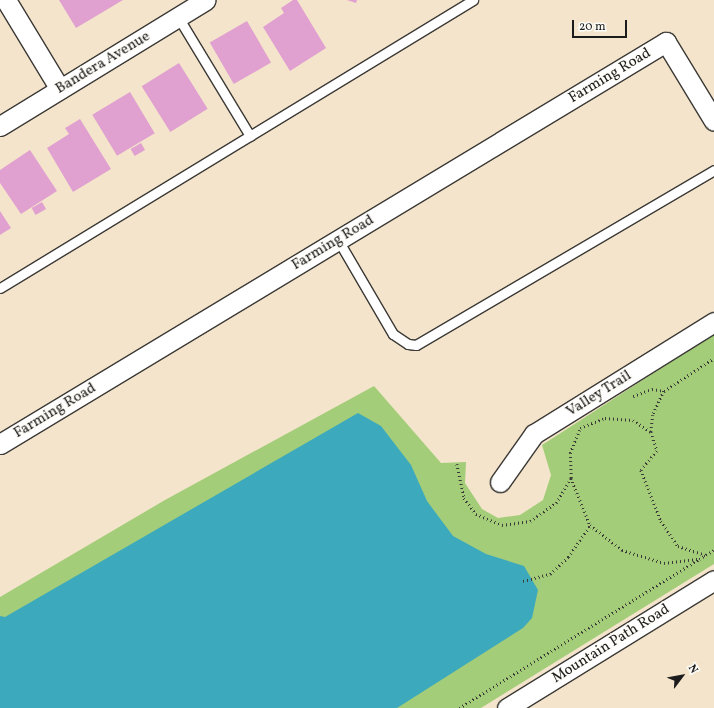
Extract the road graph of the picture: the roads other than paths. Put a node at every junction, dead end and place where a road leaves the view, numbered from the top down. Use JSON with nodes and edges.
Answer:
{"nodes":[{"id":1,"x":6,"y":0,"type":"edge"},
{"id":2,"x":206,"y":0,"type":"edge"},
{"id":3,"x":473,"y":0,"type":"edge"},
{"id":4,"x":178,"y":17,"type":"junction"},
{"id":5,"x":60,"y":89,"type":"junction"},
{"id":6,"x":714,"y":121,"type":"edge"},
{"id":7,"x":0,"y":126,"type":"edge"},
{"id":8,"x":250,"y":136,"type":"junction"},
{"id":9,"x":714,"y":170,"type":"edge"},
{"id":10,"x":338,"y":240,"type":"junction"},
{"id":11,"x":0,"y":288,"type":"edge"},
{"id":12,"x":714,"y":322,"type":"edge"},
{"id":13,"x":0,"y":444,"type":"edge"},
{"id":14,"x":500,"y":482,"type":"dead end"},
{"id":15,"x":714,"y":580,"type":"edge"},
{"id":16,"x":507,"y":708,"type":"edge"}],
"edges":[{"from":1,"to":5,"type":"street"},
{"from":2,"to":4,"type":"street","name":"Bandera Avenue"},
{"from":3,"to":8,"type":"lane"},
{"from":4,"to":5,"type":"street","name":"Bandera Avenue"},
{"from":4,"to":8,"type":"lane"},
{"from":5,"to":7,"type":"street","name":"Bandera Avenue"},
{"from":6,"to":10,"type":"street","name":"Farming Road"},
{"from":8,"to":11,"type":"lane"},
{"from":9,"to":10,"type":"lane"},
{"from":10,"to":13,"type":"street","name":"Farming Road"},
{"from":12,"to":14,"type":"street","name":"Valley Trail"},
{"from":15,"to":16,"type":"street","name":"Mountain Path Road"}]}
